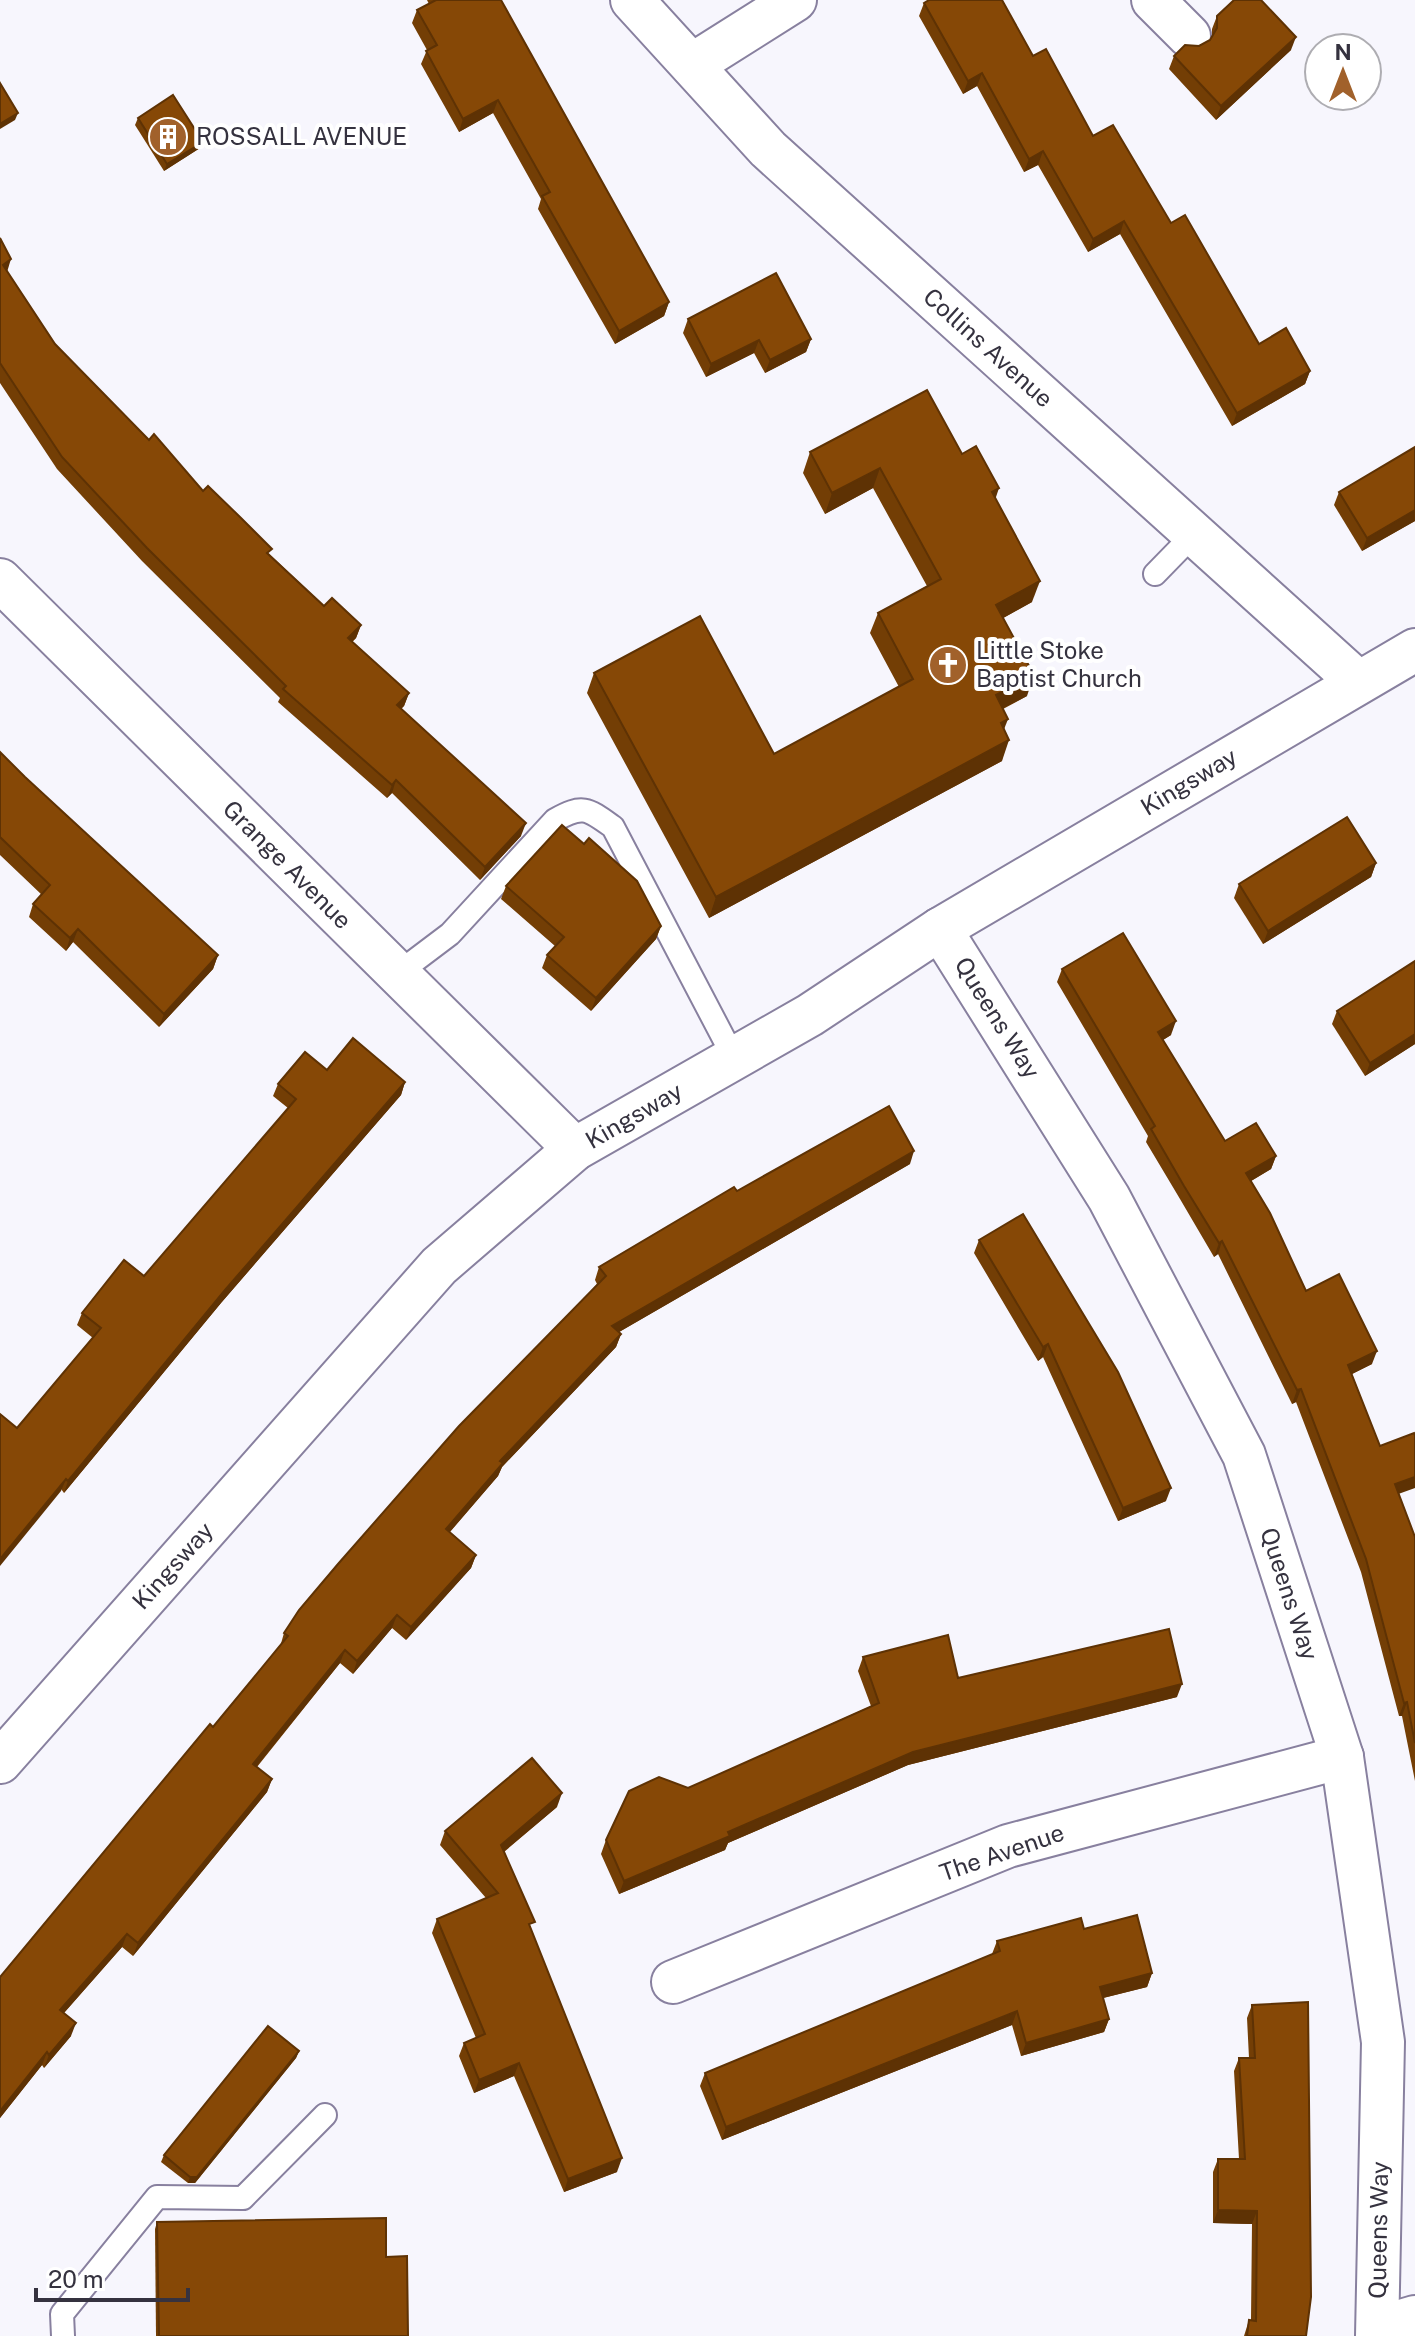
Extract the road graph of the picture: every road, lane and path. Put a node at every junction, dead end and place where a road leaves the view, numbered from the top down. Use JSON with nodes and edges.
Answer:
{"nodes":[{"id":1,"x":632,"y":0,"type":"edge"},
{"id":2,"x":795,"y":0,"type":"edge"},
{"id":3,"x":1153,"y":0,"type":"edge"},
{"id":4,"x":1189,"y":36,"type":"dead end"},
{"id":5,"x":692,"y":65,"type":"junction"},
{"id":6,"x":1194,"y":534,"type":"junction"},
{"id":7,"x":1155,"y":574,"type":"dead end"},
{"id":8,"x":0,"y":580,"type":"edge"},
{"id":9,"x":1415,"y":650,"type":"edge"},
{"id":10,"x":1358,"y":682,"type":"junction"},
{"id":11,"x":940,"y":929,"type":"junction"},
{"id":12,"x":397,"y":974,"type":"junction"},
{"id":13,"x":734,"y":1058,"type":"junction"},
{"id":14,"x":575,"y":1149,"type":"junction"},
{"id":15,"x":1342,"y":1757,"type":"junction"},
{"id":16,"x":0,"y":1762,"type":"edge"},
{"id":17,"x":673,"y":1982,"type":"dead end"},
{"id":18,"x":325,"y":2115,"type":"dead end"},
{"id":19,"x":1390,"y":2327,"type":"edge"},
{"id":20,"x":63,"y":2336,"type":"edge"}],
"edges":[{"from":1,"to":5,"type":"street","name":"Collins Avenue"},
{"from":2,"to":5,"type":"street"},
{"from":3,"to":4,"type":"street"},
{"from":5,"to":6,"type":"street","name":"Collins Avenue"},
{"from":6,"to":7,"type":"lane"},
{"from":6,"to":10,"type":"street","name":"Collins Avenue"},
{"from":8,"to":12,"type":"street","name":"Grange Avenue"},
{"from":9,"to":10,"type":"street","name":"Kingsway"},
{"from":10,"to":11,"type":"street","name":"Kingsway"},
{"from":11,"to":13,"type":"street","name":"Kingsway"},
{"from":11,"to":15,"type":"street","name":"Queens Way"},
{"from":12,"to":13,"type":"lane"},
{"from":12,"to":14,"type":"street","name":"Grange Avenue"},
{"from":13,"to":14,"type":"street","name":"Kingsway"},
{"from":14,"to":16,"type":"street","name":"Kingsway"},
{"from":15,"to":17,"type":"street","name":"The Avenue"},
{"from":15,"to":19,"type":"street","name":"Queens Way"},
{"from":18,"to":20,"type":"lane"}]}
